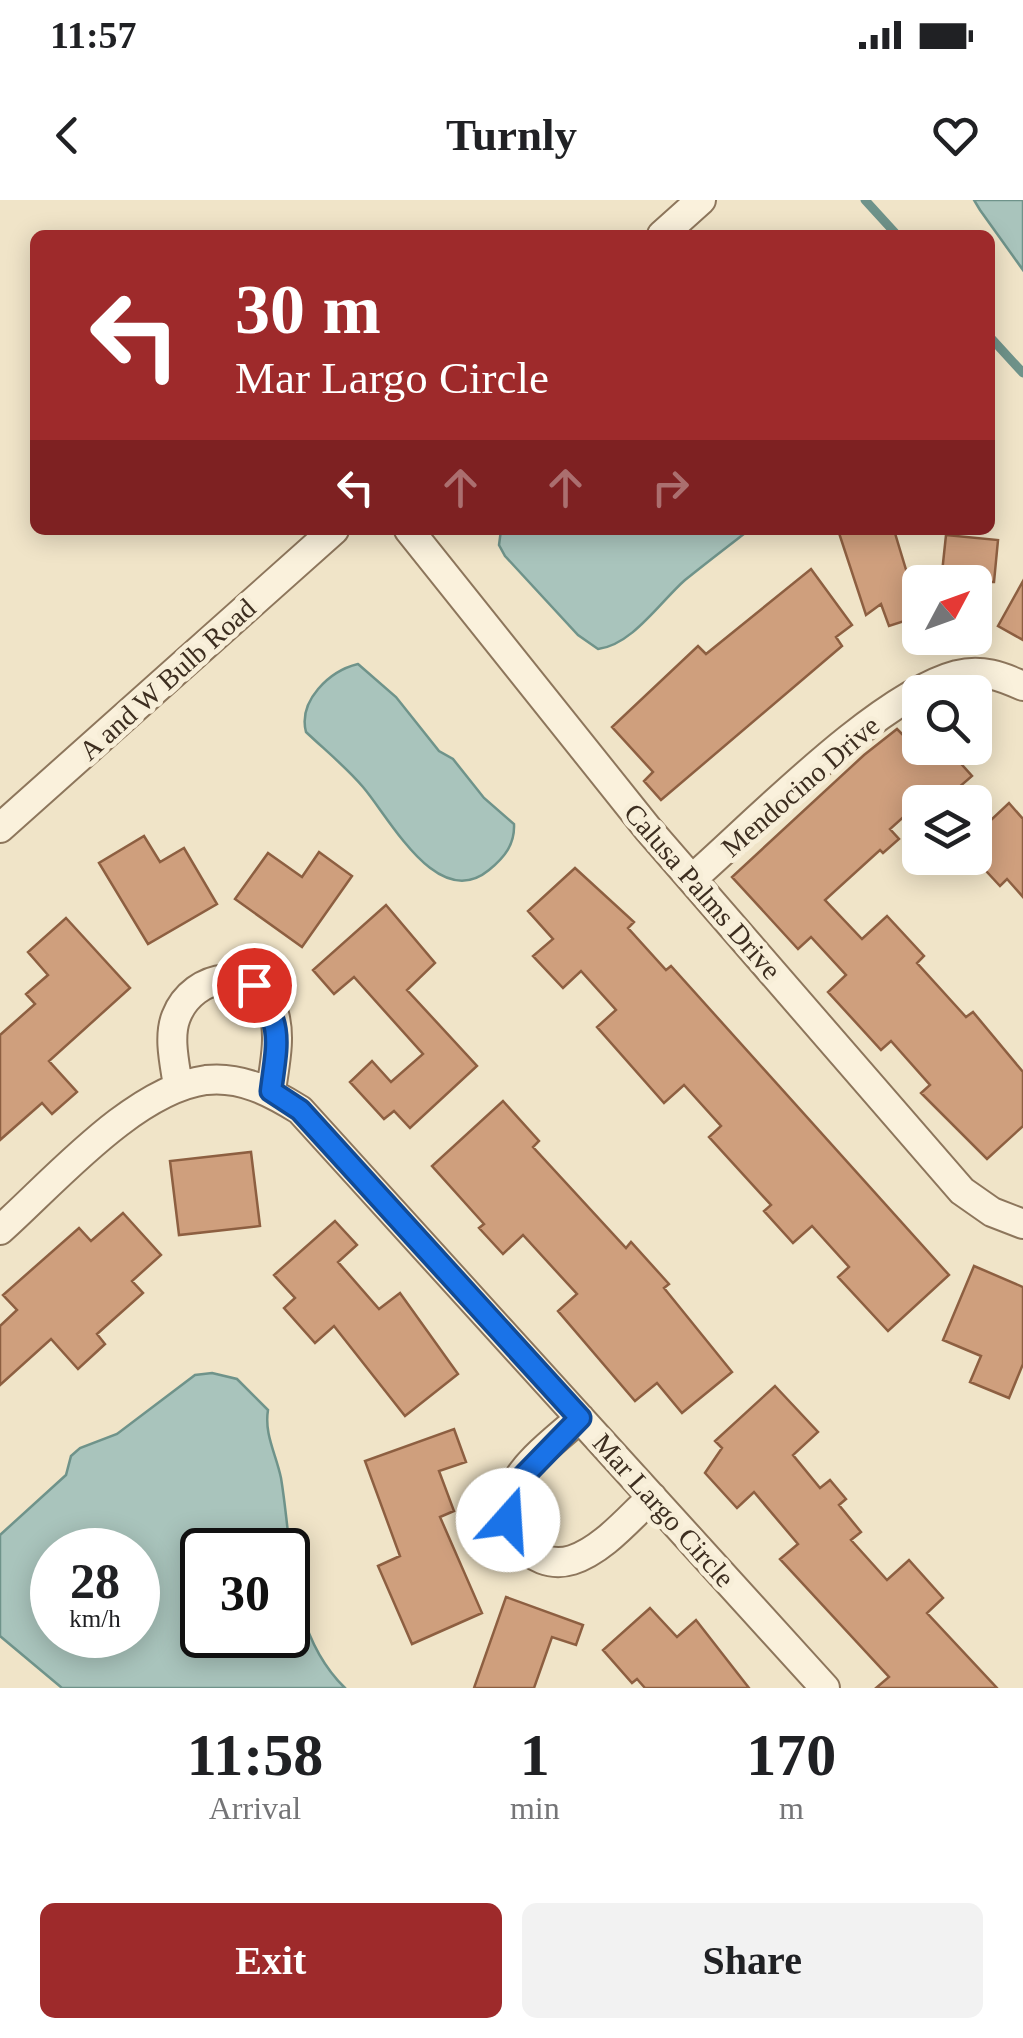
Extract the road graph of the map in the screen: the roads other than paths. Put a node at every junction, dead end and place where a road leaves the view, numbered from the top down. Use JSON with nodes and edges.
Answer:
{"nodes":[{"id":1,"x":701,"y":200,"type":"edge"},
{"id":2,"x":668,"y":230,"type":"edge"},
{"id":3,"x":328,"y":535,"type":"edge"},
{"id":4,"x":413,"y":535,"type":"edge"},
{"id":5,"x":1023,"y":686,"type":"edge"},
{"id":6,"x":0,"y":828,"type":"edge"},
{"id":7,"x":692,"y":879,"type":"junction"},
{"id":8,"x":178,"y":1086,"type":"junction"},
{"id":9,"x":271,"y":1091,"type":"junction"},
{"id":10,"x":1023,"y":1224,"type":"edge"},
{"id":11,"x":0,"y":1230,"type":"edge"},
{"id":12,"x":580,"y":1418,"type":"junction"},
{"id":13,"x":652,"y":1496,"type":"junction"},
{"id":14,"x":825,"y":1688,"type":"edge"}],
"edges":[{"from":1,"to":2,"type":"street"},
{"from":3,"to":6,"type":"street","name":"A and W Bulb Road"},
{"from":4,"to":7,"type":"street","name":"Calusa Palms Drive"},
{"from":5,"to":7,"type":"street","name":"Mendocino Drive"},
{"from":7,"to":10,"type":"street","name":"Calusa Palms Drive"},
{"from":8,"to":9,"type":"street","name":"Mar Largo Circle"},
{"from":8,"to":9,"type":"street"},
{"from":8,"to":11,"type":"street","name":"Mar Largo Circle"},
{"from":9,"to":12,"type":"street","name":"Mar Largo Circle"},
{"from":12,"to":13,"type":"street","name":"Mar Largo Circle"},
{"from":12,"to":13,"type":"street"},
{"from":13,"to":14,"type":"street","name":"Mar Largo Circle"}]}
